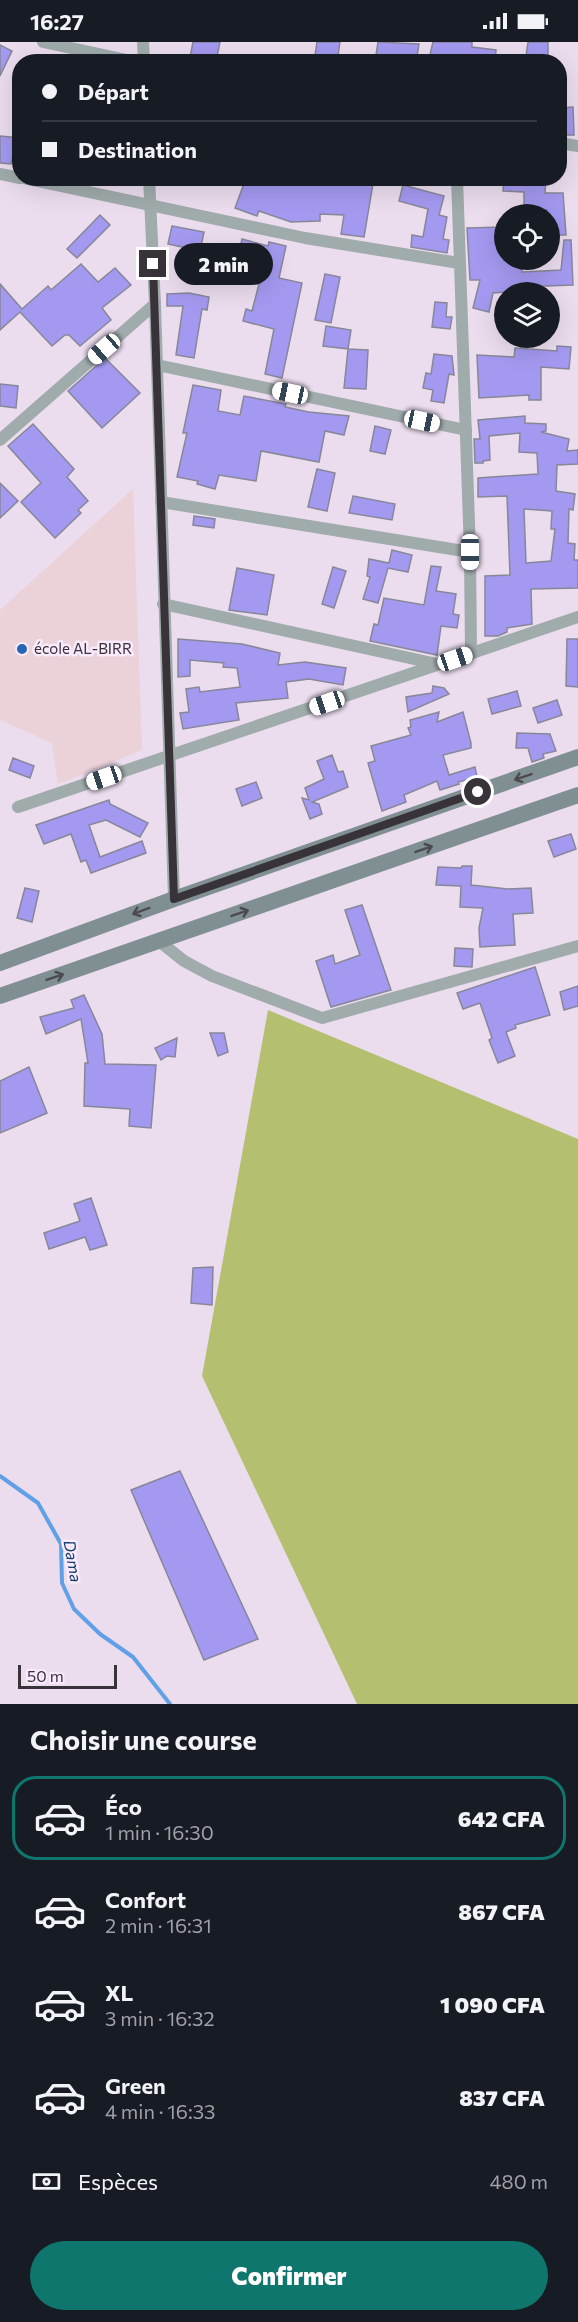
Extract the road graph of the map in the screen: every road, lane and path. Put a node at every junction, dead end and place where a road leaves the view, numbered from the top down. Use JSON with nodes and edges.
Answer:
{"nodes":[{"id":1,"x":43,"y":42,"type":"edge"},
{"id":2,"x":99,"y":54,"type":"edge"},
{"id":3,"x":59,"y":186,"type":"edge"},
{"id":4,"x":149,"y":186,"type":"edge"},
{"id":5,"x":457,"y":186,"type":"edge"},
{"id":6,"x":150,"y":205,"type":"junction"},
{"id":7,"x":459,"y":263,"type":"junction"},
{"id":8,"x":155,"y":304,"type":"junction"},
{"id":9,"x":157,"y":365,"type":"junction"},
{"id":10,"x":466,"y":430,"type":"junction"},
{"id":11,"x":0,"y":440,"type":"edge"},
{"id":12,"x":161,"y":502,"type":"junction"},
{"id":13,"x":470,"y":552,"type":"junction"},
{"id":14,"x":163,"y":604,"type":"junction"},
{"id":15,"x":578,"y":617,"type":"edge"},
{"id":16,"x":471,"y":654,"type":"junction"},
{"id":17,"x":440,"y":664,"type":"junction"},
{"id":18,"x":169,"y":756,"type":"junction"},
{"id":19,"x":578,"y":757,"type":"edge"},
{"id":20,"x":578,"y":795,"type":"edge"},
{"id":21,"x":18,"y":807,"type":"dead end"},
{"id":22,"x":174,"y":899,"type":"junction"},
{"id":23,"x":159,"y":941,"type":"junction"},
{"id":24,"x":578,"y":946,"type":"edge"},
{"id":25,"x":0,"y":963,"type":"edge"},
{"id":26,"x":0,"y":996,"type":"edge"}],
"edges":[{"from":1,"to":2,"type":"street"},
{"from":3,"to":6,"type":"street"},
{"from":4,"to":6,"type":"street"},
{"from":5,"to":7,"type":"street"},
{"from":6,"to":7,"type":"street"},
{"from":6,"to":8,"type":"street"},
{"from":7,"to":10,"type":"street"},
{"from":8,"to":9,"type":"street"},
{"from":8,"to":11,"type":"street"},
{"from":9,"to":10,"type":"street"},
{"from":9,"to":12,"type":"street"},
{"from":10,"to":13,"type":"street"},
{"from":12,"to":13,"type":"street"},
{"from":12,"to":14,"type":"street"},
{"from":13,"to":16,"type":"street"},
{"from":14,"to":17,"type":"street"},
{"from":14,"to":18,"type":"street"},
{"from":15,"to":16,"type":"street"},
{"from":16,"to":17,"type":"street"},
{"from":17,"to":18,"type":"street"},
{"from":18,"to":21,"type":"street"},
{"from":18,"to":22,"type":"street"},
{"from":19,"to":22,"type":"street","one_way":true},
{"from":23,"to":20,"type":"street","one_way":true},
{"from":22,"to":25,"type":"street","one_way":true},
{"from":23,"to":24,"type":"street"},
{"from":26,"to":23,"type":"street","one_way":true}]}
